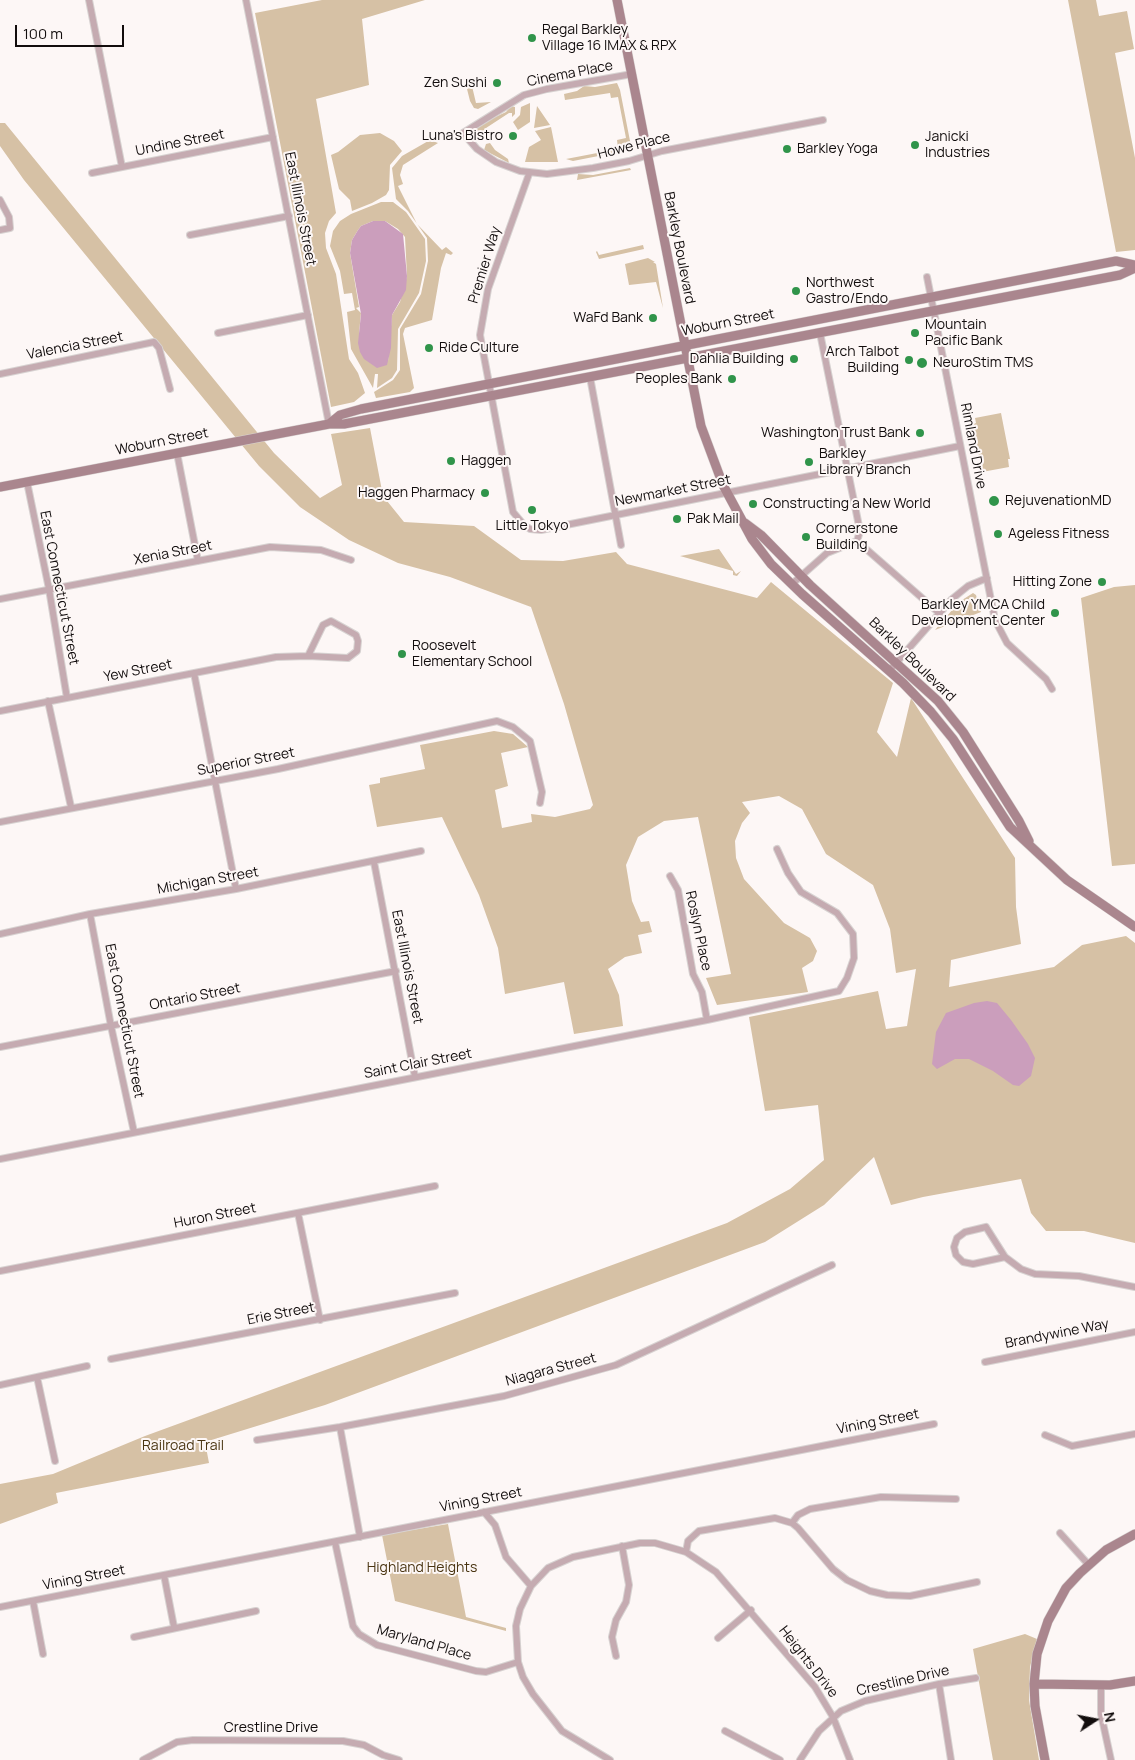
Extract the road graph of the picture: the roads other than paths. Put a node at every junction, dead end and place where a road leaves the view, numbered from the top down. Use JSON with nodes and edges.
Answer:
{"nodes":[{"id":1,"x":89,"y":0,"type":"edge"},
{"id":2,"x":246,"y":0,"type":"edge"},
{"id":3,"x":617,"y":0,"type":"edge"},
{"id":4,"x":632,"y":74,"type":"junction"},
{"id":5,"x":823,"y":120,"type":"dead end"},
{"id":6,"x":463,"y":133,"type":"joint"},
{"id":7,"x":273,"y":137,"type":"junction"},
{"id":8,"x":648,"y":156,"type":"junction"},
{"id":9,"x":122,"y":167,"type":"junction"},
{"id":10,"x":92,"y":173,"type":"dead end"},
{"id":11,"x":529,"y":174,"type":"junction"},
{"id":12,"x":0,"y":200,"type":"edge"},
{"id":13,"x":289,"y":216,"type":"junction"},
{"id":14,"x":0,"y":230,"type":"edge"},
{"id":15,"x":190,"y":235,"type":"dead end"},
{"id":16,"x":1135,"y":266,"type":"edge"},
{"id":17,"x":927,"y":277,"type":"dead end"},
{"id":18,"x":931,"y":298,"type":"junction"},
{"id":19,"x":934,"y":311,"type":"junction"},
{"id":20,"x":308,"y":315,"type":"junction"},
{"id":21,"x":218,"y":332,"type":"dead end"},
{"id":22,"x":820,"y":333,"type":"junction"},
{"id":23,"x":684,"y":346,"type":"junction"},
{"id":24,"x":687,"y":359,"type":"junction"},
{"id":25,"x":0,"y":374,"type":"edge"},
{"id":26,"x":590,"y":377,"type":"junction"},
{"id":27,"x":488,"y":384,"type":"junction"},
{"id":28,"x":170,"y":389,"type":"dead end"},
{"id":29,"x":490,"y":396,"type":"junction"},
{"id":30,"x":329,"y":424,"type":"junction"},
{"id":31,"x":960,"y":446,"type":"junction"},
{"id":32,"x":177,"y":453,"type":"junction"},
{"id":33,"x":847,"y":468,"type":"junction"},
{"id":34,"x":27,"y":482,"type":"junction"},
{"id":35,"x":0,"y":487,"type":"edge"},
{"id":36,"x":727,"y":493,"type":"junction"},
{"id":37,"x":616,"y":515,"type":"junction"},
{"id":38,"x":745,"y":523,"type":"junction"},
{"id":39,"x":856,"y":541,"type":"junction"},
{"id":40,"x":621,"y":545,"type":"dead end"},
{"id":41,"x":351,"y":560,"type":"dead end"},
{"id":42,"x":198,"y":561,"type":"junction"},
{"id":43,"x":801,"y":576,"type":"junction"},
{"id":44,"x":986,"y":578,"type":"junction"},
{"id":45,"x":792,"y":584,"type":"junction"},
{"id":46,"x":49,"y":589,"type":"junction"},
{"id":47,"x":0,"y":598,"type":"edge"},
{"id":48,"x":938,"y":612,"type":"junction"},
{"id":49,"x":308,"y":656,"type":"junction"},
{"id":50,"x":897,"y":663,"type":"junction"},
{"id":51,"x":889,"y":671,"type":"junction"},
{"id":52,"x":194,"y":673,"type":"junction"},
{"id":53,"x":1052,"y":689,"type":"dead end"},
{"id":54,"x":67,"y":698,"type":"junction"},
{"id":55,"x":48,"y":701,"type":"junction"},
{"id":56,"x":0,"y":711,"type":"edge"},
{"id":57,"x":215,"y":781,"type":"junction"},
{"id":58,"x":540,"y":803,"type":"dead end"},
{"id":59,"x":71,"y":807,"type":"junction"},
{"id":60,"x":0,"y":822,"type":"edge"},
{"id":61,"x":1030,"y":843,"type":"junction"},
{"id":62,"x":777,"y":849,"type":"dead end"},
{"id":63,"x":420,"y":851,"type":"dead end"},
{"id":64,"x":374,"y":862,"type":"junction"},
{"id":65,"x":670,"y":876,"type":"dead end"},
{"id":66,"x":236,"y":889,"type":"junction"},
{"id":67,"x":90,"y":914,"type":"junction"},
{"id":68,"x":1135,"y":927,"type":"edge"},
{"id":69,"x":0,"y":934,"type":"edge"},
{"id":70,"x":396,"y":971,"type":"junction"},
{"id":71,"x":707,"y":1020,"type":"junction"},
{"id":72,"x":111,"y":1026,"type":"junction"},
{"id":73,"x":0,"y":1047,"type":"edge"},
{"id":74,"x":415,"y":1077,"type":"junction"},
{"id":75,"x":134,"y":1132,"type":"junction"},
{"id":76,"x":0,"y":1159,"type":"edge"},
{"id":77,"x":435,"y":1186,"type":"dead end"},
{"id":78,"x":298,"y":1213,"type":"junction"},
{"id":79,"x":1005,"y":1257,"type":"junction"},
{"id":80,"x":832,"y":1265,"type":"dead end"},
{"id":81,"x":0,"y":1271,"type":"edge"},
{"id":82,"x":1135,"y":1288,"type":"edge"},
{"id":83,"x":455,"y":1293,"type":"dead end"},
{"id":84,"x":320,"y":1320,"type":"junction"},
{"id":85,"x":1135,"y":1332,"type":"edge"},
{"id":86,"x":110,"y":1359,"type":"dead end"},
{"id":87,"x":985,"y":1362,"type":"dead end"},
{"id":88,"x":88,"y":1366,"type":"dead end"},
{"id":89,"x":37,"y":1377,"type":"junction"},
{"id":90,"x":0,"y":1385,"type":"edge"},
{"id":91,"x":934,"y":1424,"type":"dead end"},
{"id":92,"x":340,"y":1427,"type":"junction"},
{"id":93,"x":1135,"y":1434,"type":"edge"},
{"id":94,"x":1045,"y":1435,"type":"dead end"},
{"id":95,"x":257,"y":1440,"type":"dead end"},
{"id":96,"x":55,"y":1461,"type":"dead end"},
{"id":97,"x":956,"y":1498,"type":"dead end"},
{"id":98,"x":484,"y":1512,"type":"junction"},
{"id":99,"x":792,"y":1523,"type":"junction"},
{"id":100,"x":1060,"y":1533,"type":"dead end"},
{"id":101,"x":1135,"y":1534,"type":"edge"},
{"id":102,"x":360,"y":1537,"type":"junction"},
{"id":103,"x":335,"y":1542,"type":"junction"},
{"id":104,"x":622,"y":1546,"type":"junction"},
{"id":105,"x":686,"y":1552,"type":"junction"},
{"id":106,"x":1088,"y":1564,"type":"junction"},
{"id":107,"x":164,"y":1575,"type":"junction"},
{"id":108,"x":977,"y":1582,"type":"dead end"},
{"id":109,"x":531,"y":1586,"type":"junction"},
{"id":110,"x":33,"y":1601,"type":"junction"},
{"id":111,"x":0,"y":1607,"type":"edge"},
{"id":112,"x":751,"y":1610,"type":"junction"},
{"id":113,"x":256,"y":1611,"type":"dead end"},
{"id":114,"x":174,"y":1627,"type":"junction"},
{"id":115,"x":134,"y":1637,"type":"dead end"},
{"id":116,"x":718,"y":1638,"type":"dead end"},
{"id":117,"x":43,"y":1654,"type":"dead end"},
{"id":118,"x":616,"y":1656,"type":"dead end"},
{"id":119,"x":518,"y":1662,"type":"junction"},
{"id":120,"x":976,"y":1678,"type":"dead end"},
{"id":121,"x":1135,"y":1681,"type":"edge"},
{"id":122,"x":939,"y":1684,"type":"junction"},
{"id":123,"x":1034,"y":1684,"type":"junction"},
{"id":124,"x":1101,"y":1685,"type":"junction"},
{"id":125,"x":833,"y":1717,"type":"junction"},
{"id":126,"x":725,"y":1730,"type":"dead end"},
{"id":127,"x":143,"y":1760,"type":"edge"},
{"id":128,"x":399,"y":1760,"type":"edge"},
{"id":129,"x":610,"y":1760,"type":"edge"},
{"id":130,"x":780,"y":1760,"type":"edge"},
{"id":131,"x":800,"y":1760,"type":"edge"},
{"id":132,"x":850,"y":1760,"type":"edge"},
{"id":133,"x":951,"y":1760,"type":"edge"},
{"id":134,"x":1045,"y":1760,"type":"edge"},
{"id":135,"x":1111,"y":1760,"type":"edge"}],
"edges":[{"from":1,"to":9,"type":"street"},
{"from":2,"to":7,"type":"street","name":"East Illinois Street"},
{"from":3,"to":4,"type":"main road","name":"Barkley Boulevard"},
{"from":4,"to":6,"type":"street","name":"Cinema Place"},
{"from":4,"to":8,"type":"main road","name":"Barkley Boulevard"},
{"from":5,"to":8,"type":"street","name":"Howe Place"},
{"from":6,"to":11,"type":"street","name":"Howe Place"},
{"from":7,"to":9,"type":"street","name":"Undine Street"},
{"from":7,"to":13,"type":"street","name":"East Illinois Street"},
{"from":8,"to":11,"type":"street","name":"Howe Place"},
{"from":8,"to":23,"type":"main road","name":"Barkley Boulevard"},
{"from":9,"to":10,"type":"street","name":"Undine Street"},
{"from":11,"to":27,"type":"street","name":"Premier Way"},
{"from":12,"to":14,"type":"street"},
{"from":13,"to":15,"type":"street"},
{"from":13,"to":20,"type":"street","name":"East Illinois Street"},
{"from":16,"to":18,"type":"main road","name":"Woburn Street"},
{"from":16,"to":19,"type":"main road","name":"Woburn Street"},
{"from":17,"to":18,"type":"street","name":"Rimland Drive"},
{"from":18,"to":19,"type":"street","name":"Rimland Drive"},
{"from":18,"to":23,"type":"main road","name":"Woburn Street"},
{"from":19,"to":22,"type":"main road","name":"Woburn Street"},
{"from":19,"to":31,"type":"street","name":"Rimland Drive"},
{"from":20,"to":21,"type":"street"},
{"from":20,"to":30,"type":"street","name":"East Illinois Street"},
{"from":22,"to":24,"type":"main road","name":"Woburn Street"},
{"from":22,"to":33,"type":"street"},
{"from":23,"to":24,"type":"main road","name":"Barkley Boulevard"},
{"from":23,"to":27,"type":"main road","name":"Woburn Street"},
{"from":24,"to":26,"type":"main road","name":"Woburn Street"},
{"from":24,"to":36,"type":"main road","name":"Barkley Boulevard"},
{"from":25,"to":28,"type":"street","name":"Valencia Street"},
{"from":26,"to":29,"type":"main road","name":"Woburn Street"},
{"from":26,"to":37,"type":"street"},
{"from":27,"to":29,"type":"street","name":"Premier Way"},
{"from":27,"to":30,"type":"main road","name":"Woburn Street"},
{"from":29,"to":30,"type":"main road","name":"Woburn Street"},
{"from":29,"to":37,"type":"street","name":"Newmarket Street"},
{"from":30,"to":32,"type":"main road","name":"Woburn Street"},
{"from":31,"to":33,"type":"street","name":"Newmarket Street"},
{"from":31,"to":44,"type":"street","name":"Rimland Drive"},
{"from":32,"to":34,"type":"main road","name":"Woburn Street"},
{"from":32,"to":42,"type":"street"},
{"from":33,"to":36,"type":"street","name":"Newmarket Street"},
{"from":33,"to":39,"type":"street"},
{"from":34,"to":35,"type":"main road","name":"Woburn Street"},
{"from":34,"to":46,"type":"street","name":"East Connecticut Street"},
{"from":36,"to":37,"type":"street","name":"Newmarket Street"},
{"from":36,"to":38,"type":"main road","name":"Barkley Boulevard"},
{"from":37,"to":40,"type":"street"},
{"from":38,"to":43,"type":"main road","name":"Barkley Boulevard"},
{"from":38,"to":45,"type":"main road","name":"Barkley Boulevard"},
{"from":39,"to":43,"type":"street"},
{"from":39,"to":48,"type":"street"},
{"from":41,"to":42,"type":"street","name":"Xenia Street"},
{"from":42,"to":46,"type":"street","name":"Xenia Street"},
{"from":43,"to":45,"type":"street"},
{"from":43,"to":50,"type":"main road","name":"Barkley Boulevard"},
{"from":44,"to":48,"type":"street"},
{"from":44,"to":53,"type":"street","name":"Rimland Drive"},
{"from":45,"to":51,"type":"main road","name":"Barkley Boulevard"},
{"from":46,"to":47,"type":"street","name":"Xenia Street"},
{"from":46,"to":54,"type":"street","name":"East Connecticut Street"},
{"from":48,"to":50,"type":"street"},
{"from":49,"to":49,"type":"street"},
{"from":49,"to":52,"type":"street","name":"Yew Street"},
{"from":50,"to":51,"type":"street"},
{"from":50,"to":61,"type":"main road","name":"Barkley Boulevard"},
{"from":51,"to":61,"type":"main road","name":"Barkley Boulevard"},
{"from":52,"to":54,"type":"street","name":"Yew Street"},
{"from":52,"to":57,"type":"street"},
{"from":54,"to":55,"type":"street","name":"Yew Street"},
{"from":55,"to":56,"type":"street","name":"Yew Street"},
{"from":55,"to":59,"type":"street"},
{"from":57,"to":58,"type":"street","name":"Superior Street"},
{"from":57,"to":59,"type":"street","name":"Superior Street"},
{"from":57,"to":66,"type":"street"},
{"from":59,"to":60,"type":"street","name":"Superior Street"},
{"from":61,"to":68,"type":"main road","name":"Barkley Boulevard"},
{"from":62,"to":71,"type":"street","name":"Saint Clair Street"},
{"from":63,"to":64,"type":"street","name":"Michigan Street"},
{"from":64,"to":66,"type":"street","name":"Michigan Street"},
{"from":64,"to":70,"type":"street","name":"East Illinois Street"},
{"from":65,"to":71,"type":"street","name":"Roslyn Place"},
{"from":66,"to":67,"type":"street","name":"Michigan Street"},
{"from":67,"to":69,"type":"street","name":"Michigan Street"},
{"from":67,"to":72,"type":"street","name":"East Connecticut Street"},
{"from":70,"to":72,"type":"street","name":"Ontario Street"},
{"from":70,"to":74,"type":"street","name":"East Illinois Street"},
{"from":71,"to":74,"type":"street","name":"Saint Clair Street"},
{"from":72,"to":73,"type":"street","name":"Ontario Street"},
{"from":72,"to":75,"type":"street","name":"East Connecticut Street"},
{"from":74,"to":75,"type":"street","name":"Saint Clair Street"},
{"from":75,"to":76,"type":"street","name":"Saint Clair Street"},
{"from":77,"to":78,"type":"street","name":"Huron Street"},
{"from":78,"to":81,"type":"street","name":"Huron Street"},
{"from":78,"to":84,"type":"street"},
{"from":79,"to":79,"type":"street"},
{"from":79,"to":82,"type":"street"},
{"from":80,"to":92,"type":"street","name":"Niagara Street"},
{"from":83,"to":84,"type":"street","name":"Erie Street"},
{"from":84,"to":86,"type":"street","name":"Erie Street"},
{"from":85,"to":87,"type":"street","name":"Brandywine Way"},
{"from":88,"to":89,"type":"street"},
{"from":89,"to":90,"type":"street"},
{"from":89,"to":96,"type":"street"},
{"from":91,"to":98,"type":"street","name":"Vining Street"},
{"from":92,"to":95,"type":"street","name":"Niagara Street"},
{"from":92,"to":102,"type":"street"},
{"from":93,"to":94,"type":"street"},
{"from":97,"to":99,"type":"street"},
{"from":98,"to":102,"type":"street","name":"Vining Street"},
{"from":98,"to":109,"type":"street"},
{"from":99,"to":105,"type":"street"},
{"from":99,"to":108,"type":"street"},
{"from":100,"to":106,"type":"street"},
{"from":101,"to":106,"type":"main road"},
{"from":102,"to":103,"type":"street","name":"Vining Street"},
{"from":103,"to":107,"type":"street","name":"Vining Street"},
{"from":103,"to":119,"type":"street","name":"Maryland Place"},
{"from":104,"to":105,"type":"street","name":"Heights Drive"},
{"from":104,"to":109,"type":"street","name":"Heights Drive"},
{"from":104,"to":118,"type":"street"},
{"from":105,"to":112,"type":"street","name":"Heights Drive"},
{"from":106,"to":123,"type":"main road"},
{"from":107,"to":110,"type":"street","name":"Vining Street"},
{"from":107,"to":114,"type":"street"},
{"from":109,"to":119,"type":"street"},
{"from":110,"to":111,"type":"street","name":"Vining Street"},
{"from":110,"to":117,"type":"street","name":"Vining Street"},
{"from":112,"to":116,"type":"street"},
{"from":112,"to":125,"type":"street","name":"Heights Drive"},
{"from":113,"to":114,"type":"street"},
{"from":114,"to":115,"type":"street"},
{"from":119,"to":129,"type":"street"},
{"from":120,"to":122,"type":"street","name":"Crestline Drive"},
{"from":121,"to":124,"type":"main road"},
{"from":122,"to":125,"type":"street","name":"Crestline Drive"},
{"from":122,"to":133,"type":"street"},
{"from":123,"to":124,"type":"main road"},
{"from":123,"to":134,"type":"main road"},
{"from":124,"to":135,"type":"street"},
{"from":125,"to":131,"type":"street","name":"Crestline Drive"},
{"from":125,"to":132,"type":"street","name":"Heights Drive"},
{"from":126,"to":130,"type":"street"},
{"from":127,"to":128,"type":"street","name":"Crestline Drive"}]}
